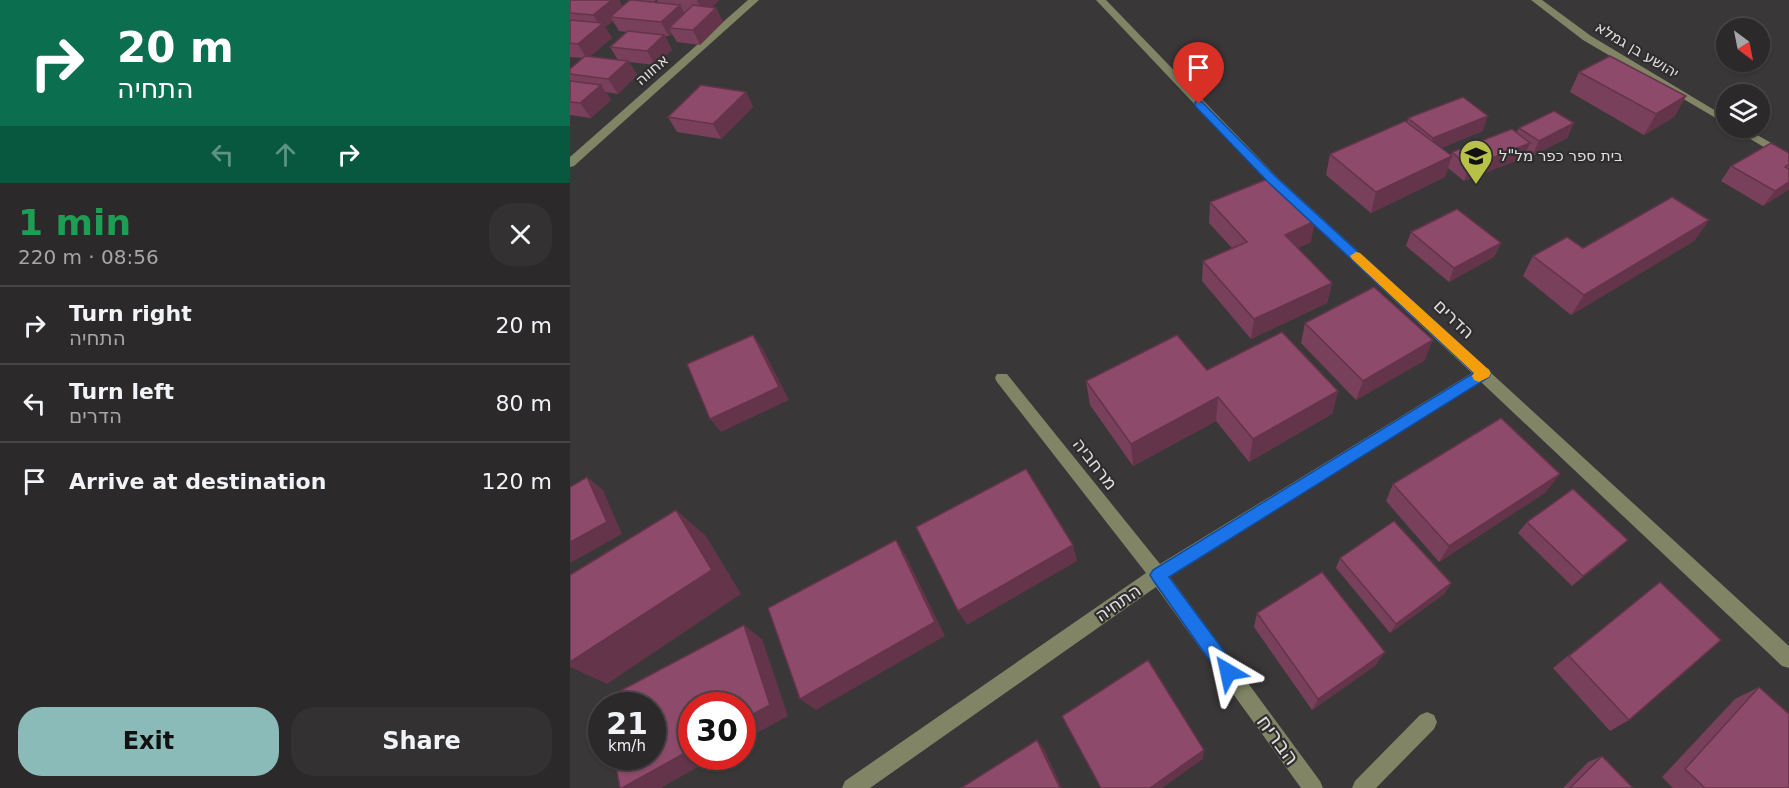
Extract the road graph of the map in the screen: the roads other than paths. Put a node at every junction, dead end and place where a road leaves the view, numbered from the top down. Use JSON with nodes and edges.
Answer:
{"nodes":[{"id":1,"x":754,"y":0,"type":"edge"},
{"id":2,"x":1101,"y":0,"type":"edge"},
{"id":3,"x":1536,"y":0,"type":"edge"},
{"id":4,"x":1716,"y":115,"type":"edge"},
{"id":5,"x":1755,"y":138,"type":"edge"},
{"id":6,"x":1789,"y":158,"type":"edge"},
{"id":7,"x":570,"y":163,"type":"edge"},
{"id":8,"x":1484,"y":373,"type":"junction"},
{"id":9,"x":1002,"y":378,"type":"dead end"},
{"id":10,"x":1158,"y":575,"type":"junction"},
{"id":11,"x":1789,"y":659,"type":"edge"},
{"id":12,"x":1427,"y":722,"type":"dead end"},
{"id":13,"x":852,"y":788,"type":"edge"},
{"id":14,"x":1313,"y":788,"type":"edge"},
{"id":15,"x":1362,"y":788,"type":"edge"}],
"edges":[{"from":1,"to":7,"type":"street","name":"אחווה"},
{"from":2,"to":8,"type":"street","name":"הדרים"},
{"from":3,"to":4,"type":"street","name":"יהושע בן גמלא"},
{"from":5,"to":6,"type":"street"},
{"from":8,"to":10,"type":"street","name":"התחיה"},
{"from":8,"to":11,"type":"street","name":"הדרים"},
{"from":9,"to":10,"type":"street","name":"מרחביה"},
{"from":10,"to":13,"type":"street","name":"התחיה"},
{"from":10,"to":14,"type":"street","name":"הבריח"},
{"from":12,"to":15,"type":"street"}]}
